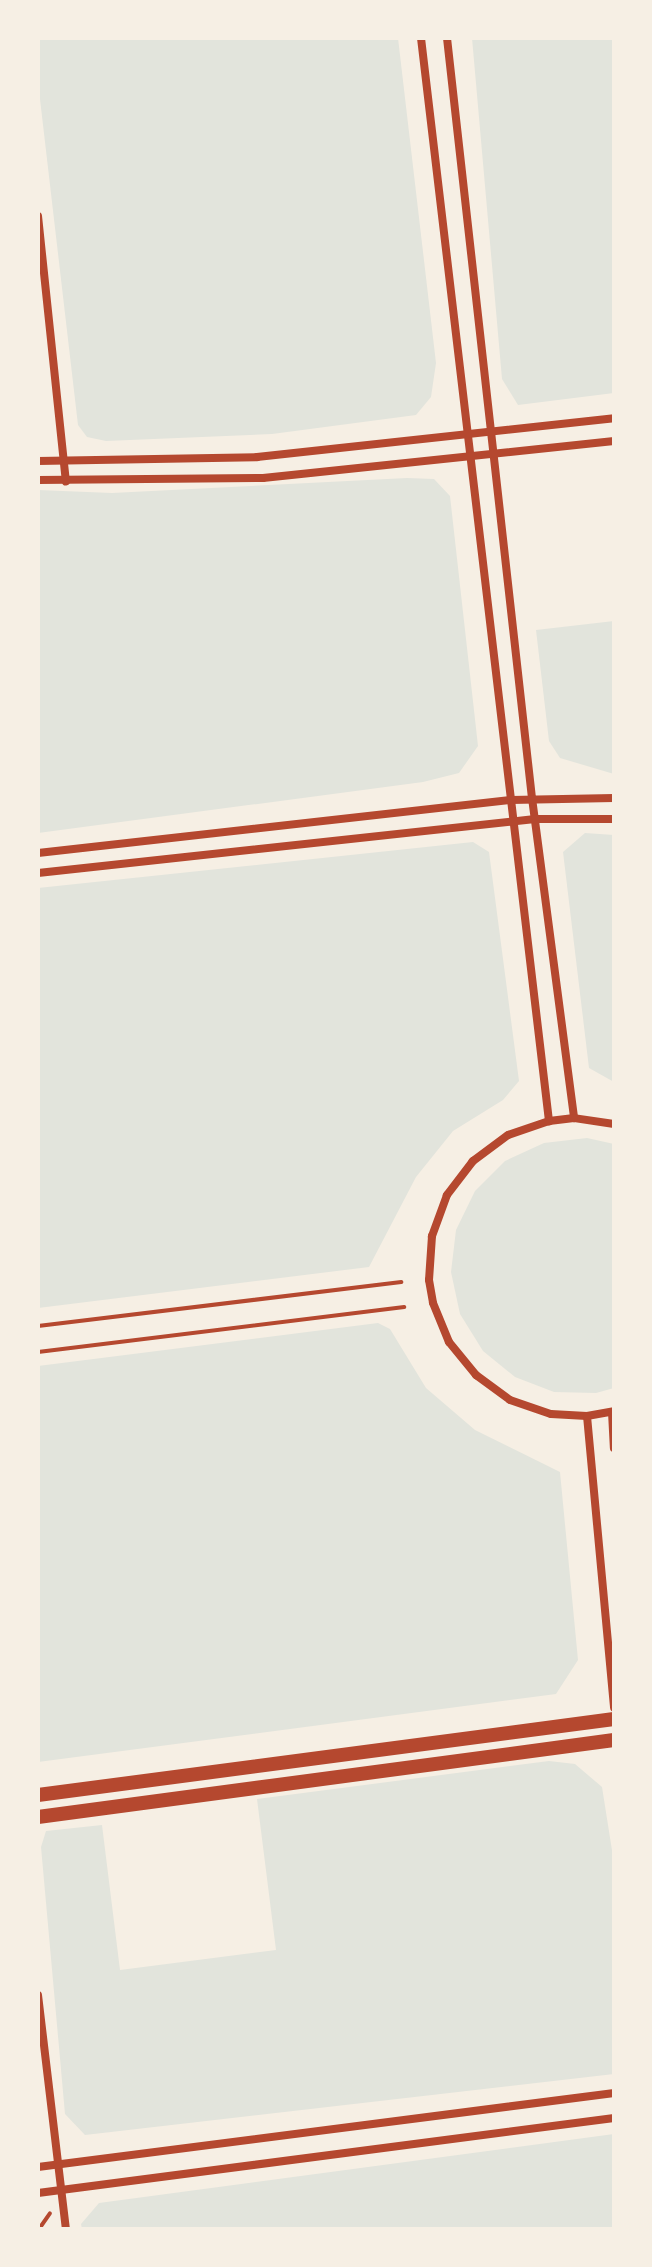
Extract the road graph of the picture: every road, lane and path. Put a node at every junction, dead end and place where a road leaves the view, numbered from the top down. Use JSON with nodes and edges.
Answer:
{"nodes":[{"id":1,"x":421,"y":38,"type":"edge"},
{"id":2,"x":447,"y":38,"type":"edge"},
{"id":3,"x":38,"y":216,"type":"edge"},
{"id":4,"x":40,"y":242,"type":"edge"},
{"id":5,"x":614,"y":418,"type":"edge"},
{"id":6,"x":493,"y":432,"type":"junction"},
{"id":7,"x":468,"y":436,"type":"junction"},
{"id":8,"x":614,"y":441,"type":"edge"},
{"id":9,"x":495,"y":455,"type":"junction"},
{"id":10,"x":470,"y":458,"type":"junction"},
{"id":11,"x":38,"y":461,"type":"edge"},
{"id":12,"x":66,"y":461,"type":"junction"},
{"id":13,"x":38,"y":480,"type":"edge"},
{"id":14,"x":66,"y":482,"type":"junction"},
{"id":15,"x":532,"y":798,"type":"junction"},
{"id":16,"x":614,"y":798,"type":"edge"},
{"id":17,"x":511,"y":800,"type":"junction"},
{"id":18,"x":535,"y":819,"type":"junction"},
{"id":19,"x":614,"y":819,"type":"edge"},
{"id":20,"x":514,"y":822,"type":"junction"},
{"id":21,"x":38,"y":853,"type":"edge"},
{"id":22,"x":38,"y":873,"type":"edge"},
{"id":23,"x":574,"y":1118,"type":"junction"},
{"id":24,"x":549,"y":1121,"type":"junction"},
{"id":25,"x":614,"y":1124,"type":"edge"},
{"id":26,"x":401,"y":1282,"type":"dead end"},
{"id":27,"x":404,"y":1307,"type":"dead end"},
{"id":28,"x":38,"y":1326,"type":"edge"},
{"id":29,"x":38,"y":1352,"type":"edge"},
{"id":30,"x":613,"y":1412,"type":"edge"},
{"id":31,"x":587,"y":1416,"type":"junction"},
{"id":32,"x":614,"y":1448,"type":"edge"},
{"id":33,"x":614,"y":1708,"type":"edge"},
{"id":34,"x":614,"y":1719,"type":"edge"},
{"id":35,"x":614,"y":1740,"type":"edge"},
{"id":36,"x":38,"y":1795,"type":"edge"},
{"id":37,"x":38,"y":1817,"type":"edge"},
{"id":38,"x":38,"y":1995,"type":"edge"},
{"id":39,"x":614,"y":2093,"type":"edge"},
{"id":40,"x":614,"y":2118,"type":"edge"},
{"id":41,"x":58,"y":2164,"type":"junction"},
{"id":42,"x":38,"y":2167,"type":"edge"},
{"id":43,"x":61,"y":2192,"type":"junction"},
{"id":44,"x":38,"y":2193,"type":"edge"},
{"id":45,"x":66,"y":2229,"type":"edge"}],
"edges":[{"from":1,"to":7,"type":"street"},
{"from":2,"to":6,"type":"street"},
{"from":3,"to":4,"type":"street"},
{"from":4,"to":12,"type":"street"},
{"from":5,"to":6,"type":"street"},
{"from":6,"to":7,"type":"street"},
{"from":6,"to":9,"type":"street"},
{"from":7,"to":10,"type":"street"},
{"from":7,"to":12,"type":"street"},
{"from":8,"to":9,"type":"street"},
{"from":9,"to":10,"type":"street"},
{"from":9,"to":15,"type":"street"},
{"from":10,"to":14,"type":"street"},
{"from":10,"to":17,"type":"street"},
{"from":11,"to":12,"type":"street"},
{"from":12,"to":14,"type":"street"},
{"from":13,"to":14,"type":"street"},
{"from":15,"to":16,"type":"street"},
{"from":15,"to":17,"type":"street"},
{"from":15,"to":18,"type":"street"},
{"from":17,"to":20,"type":"street"},
{"from":17,"to":21,"type":"street"},
{"from":18,"to":19,"type":"street"},
{"from":18,"to":20,"type":"street"},
{"from":18,"to":23,"type":"street"},
{"from":20,"to":22,"type":"street"},
{"from":20,"to":24,"type":"street"},
{"from":23,"to":24,"type":"street"},
{"from":23,"to":25,"type":"street"},
{"from":24,"to":31,"type":"street"},
{"from":26,"to":28,"type":"path"},
{"from":27,"to":29,"type":"path"},
{"from":30,"to":31,"type":"street"},
{"from":30,"to":32,"type":"street"},
{"from":31,"to":33,"type":"street"},
{"from":34,"to":36,"type":"street"},
{"from":35,"to":37,"type":"street"},
{"from":38,"to":41,"type":"street"},
{"from":39,"to":41,"type":"street"},
{"from":40,"to":43,"type":"street"},
{"from":41,"to":42,"type":"street"},
{"from":41,"to":43,"type":"street"},
{"from":43,"to":44,"type":"street"},
{"from":43,"to":45,"type":"street"}]}
